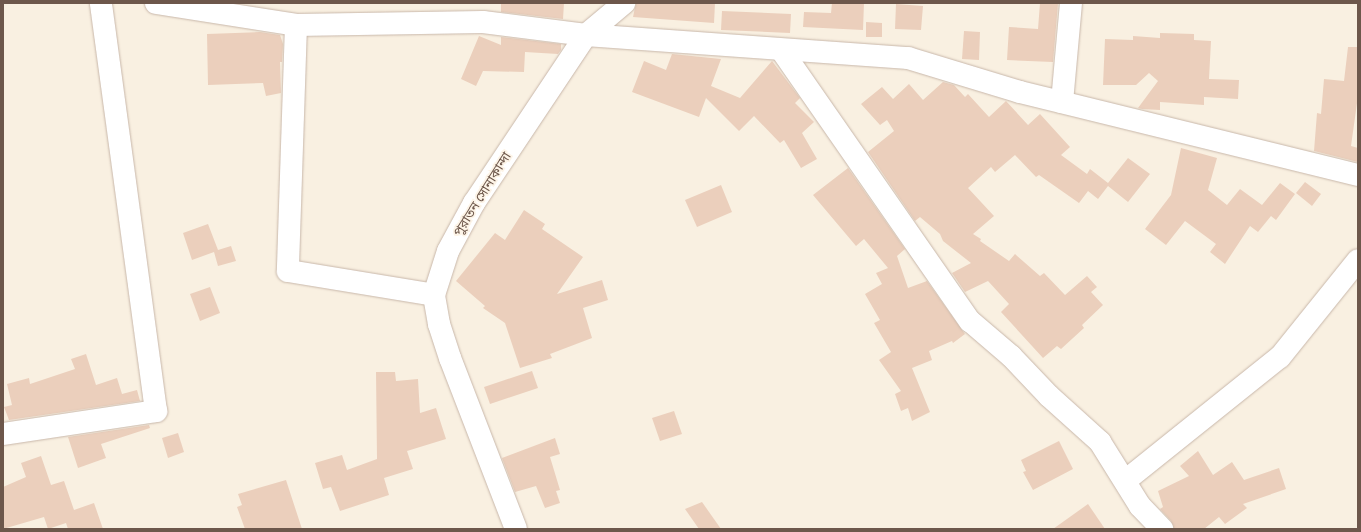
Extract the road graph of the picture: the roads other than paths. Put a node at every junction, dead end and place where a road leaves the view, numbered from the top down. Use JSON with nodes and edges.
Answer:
{"nodes":[{"id":1,"x":101,"y":3,"type":"edge"},
{"id":2,"x":156,"y":3,"type":"edge"},
{"id":3,"x":624,"y":3,"type":"edge"},
{"id":4,"x":1071,"y":3,"type":"edge"},
{"id":5,"x":296,"y":25,"type":"junction"},
{"id":6,"x":586,"y":35,"type":"junction"},
{"id":7,"x":782,"y":51,"type":"junction"},
{"id":8,"x":1062,"y":102,"type":"junction"},
{"id":9,"x":1358,"y":175,"type":"edge"},
{"id":10,"x":1358,"y":260,"type":"edge"},
{"id":11,"x":434,"y":295,"type":"junction"},
{"id":12,"x":3,"y":434,"type":"edge"},
{"id":13,"x":1124,"y":481,"type":"junction"},
{"id":14,"x":516,"y":529,"type":"edge"},
{"id":15,"x":1162,"y":529,"type":"edge"}],
"edges":[{"from":1,"to":12,"type":"street"},
{"from":2,"to":5,"type":"street"},
{"from":3,"to":6,"type":"street","name":"পুরাতন সোনাকান্দা"},
{"from":4,"to":8,"type":"street"},
{"from":5,"to":6,"type":"street"},
{"from":5,"to":11,"type":"street"},
{"from":6,"to":7,"type":"street"},
{"from":6,"to":11,"type":"street","name":"পুরাতন সোনাকান্দা"},
{"from":7,"to":8,"type":"street"},
{"from":7,"to":13,"type":"street"},
{"from":8,"to":9,"type":"street"},
{"from":10,"to":13,"type":"street"},
{"from":11,"to":14,"type":"street","name":"পুরাতন সোনাকান্দা"},
{"from":13,"to":15,"type":"street"}]}
